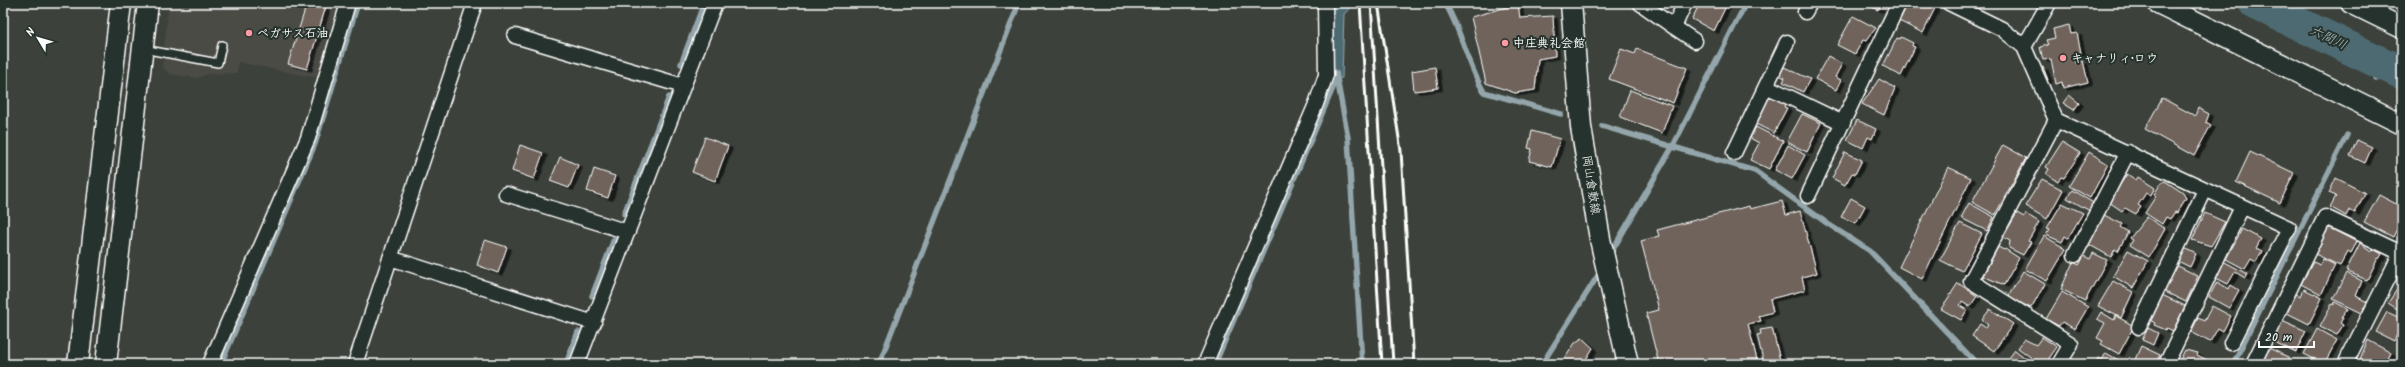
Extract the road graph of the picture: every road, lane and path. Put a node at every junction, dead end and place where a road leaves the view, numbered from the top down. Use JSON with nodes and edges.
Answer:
{"nodes":[{"id":1,"x":121,"y":3,"type":"edge"},
{"id":2,"x":148,"y":3,"type":"edge"},
{"id":3,"x":348,"y":3,"type":"edge"},
{"id":4,"x":475,"y":3,"type":"edge"},
{"id":5,"x":715,"y":3,"type":"edge"},
{"id":6,"x":1324,"y":3,"type":"edge"},
{"id":7,"x":1571,"y":3,"type":"edge"},
{"id":8,"x":1640,"y":3,"type":"edge"},
{"id":9,"x":1686,"y":3,"type":"edge"},
{"id":10,"x":1899,"y":3,"type":"edge"},
{"id":11,"x":1949,"y":3,"type":"edge"},
{"id":12,"x":2049,"y":3,"type":"edge"},
{"id":13,"x":2158,"y":3,"type":"edge"},
{"id":14,"x":2351,"y":3,"type":"edge"},
{"id":15,"x":1674,"y":27,"type":"junction"},
{"id":16,"x":2402,"y":28,"type":"edge"},
{"id":17,"x":515,"y":36,"type":"dead end"},
{"id":18,"x":1695,"y":41,"type":"dead end"},
{"id":19,"x":1787,"y":42,"type":"dead end"},
{"id":20,"x":222,"y":45,"type":"dead end"},
{"id":21,"x":2024,"y":47,"type":"junction"},
{"id":22,"x":143,"y":49,"type":"junction"},
{"id":23,"x":683,"y":86,"type":"junction"},
{"id":24,"x":1766,"y":86,"type":"junction"},
{"id":25,"x":2056,"y":120,"type":"junction"},
{"id":26,"x":1843,"y":123,"type":"junction"},
{"id":27,"x":2402,"y":124,"type":"edge"},
{"id":28,"x":2128,"y":152,"type":"junction"},
{"id":29,"x":1734,"y":153,"type":"dead end"},
{"id":30,"x":2205,"y":190,"type":"junction"},
{"id":31,"x":506,"y":194,"type":"dead end"},
{"id":32,"x":1808,"y":196,"type":"dead end"},
{"id":33,"x":2242,"y":207,"type":"junction"},
{"id":34,"x":628,"y":232,"type":"junction"},
{"id":35,"x":2076,"y":255,"type":"dead end"},
{"id":36,"x":390,"y":258,"type":"junction"},
{"id":37,"x":594,"y":323,"type":"junction"},
{"id":38,"x":2139,"y":327,"type":"dead end"},
{"id":39,"x":2231,"y":343,"type":"dead end"},
{"id":40,"x":78,"y":364,"type":"edge"},
{"id":41,"x":106,"y":364,"type":"edge"},
{"id":42,"x":210,"y":364,"type":"edge"},
{"id":43,"x":355,"y":364,"type":"edge"},
{"id":44,"x":577,"y":364,"type":"edge"},
{"id":45,"x":1205,"y":364,"type":"edge"},
{"id":46,"x":1628,"y":364,"type":"edge"},
{"id":47,"x":2059,"y":364,"type":"edge"},
{"id":48,"x":2166,"y":364,"type":"edge"},
{"id":49,"x":2253,"y":364,"type":"edge"},
{"id":50,"x":2345,"y":364,"type":"edge"}],
"edges":[{"from":1,"to":40,"type":"street"},
{"from":2,"to":22,"type":"street"},
{"from":3,"to":42,"type":"street"},
{"from":4,"to":36,"type":"street"},
{"from":5,"to":23,"type":"street"},
{"from":6,"to":45,"type":"street"},
{"from":7,"to":46,"type":"street","name":"岡山倉敷線"},
{"from":8,"to":15,"type":"street"},
{"from":9,"to":15,"type":"street"},
{"from":10,"to":26,"type":"street"},
{"from":11,"to":21,"type":"street"},
{"from":12,"to":21,"type":"street"},
{"from":13,"to":27,"type":"street"},
{"from":14,"to":16,"type":"street"},
{"from":15,"to":18,"type":"street"},
{"from":17,"to":23,"type":"street"},
{"from":19,"to":24,"type":"street"},
{"from":20,"to":22,"type":"lane"},
{"from":21,"to":25,"type":"street"},
{"from":22,"to":41,"type":"street"},
{"from":23,"to":34,"type":"street"},
{"from":24,"to":26,"type":"street"},
{"from":24,"to":29,"type":"street"},
{"from":25,"to":28,"type":"street"},
{"from":25,"to":47,"type":"street"},
{"from":26,"to":32,"type":"street"},
{"from":28,"to":30,"type":"street"},
{"from":28,"to":35,"type":"street"},
{"from":30,"to":33,"type":"street"},
{"from":30,"to":38,"type":"street"},
{"from":31,"to":34,"type":"street"},
{"from":33,"to":39,"type":"street"},
{"from":33,"to":48,"type":"street"},
{"from":34,"to":37,"type":"street"},
{"from":36,"to":37,"type":"street"},
{"from":36,"to":43,"type":"street"},
{"from":37,"to":44,"type":"street"},
{"from":49,"to":50,"type":"street"}]}
